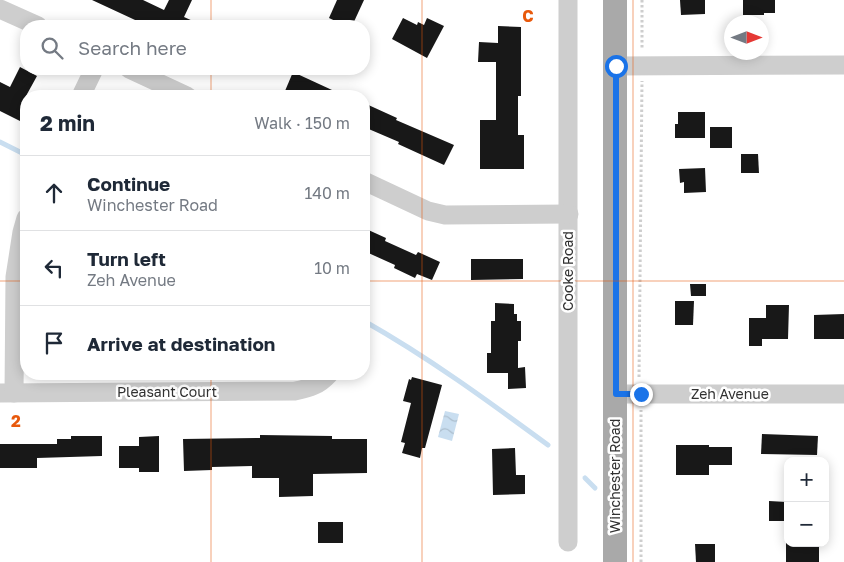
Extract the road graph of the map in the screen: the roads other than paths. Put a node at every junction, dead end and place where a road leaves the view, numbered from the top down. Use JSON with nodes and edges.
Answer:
{"nodes":[{"id":1,"x":568,"y":0,"type":"edge"},
{"id":2,"x":615,"y":0,"type":"edge"},
{"id":3,"x":0,"y":9,"type":"edge"},
{"id":4,"x":25,"y":20,"type":"edge"},
{"id":5,"x":844,"y":65,"type":"edge"},
{"id":6,"x":616,"y":66,"type":"junction"},
{"id":7,"x":91,"y":75,"type":"edge"},
{"id":8,"x":142,"y":75,"type":"edge"},
{"id":9,"x":84,"y":90,"type":"edge"},
{"id":10,"x":174,"y":90,"type":"edge"},
{"id":11,"x":370,"y":184,"type":"edge"},
{"id":12,"x":569,"y":214,"type":"junction"},
{"id":13,"x":20,"y":246,"type":"edge"},
{"id":14,"x":324,"y":380,"type":"edge"},
{"id":15,"x":7,"y":393,"type":"edge"},
{"id":16,"x":616,"y":394,"type":"junction"},
{"id":17,"x":844,"y":394,"type":"edge"},
{"id":18,"x":568,"y":542,"type":"dead end"},
{"id":19,"x":615,"y":562,"type":"edge"}],
"edges":[{"from":1,"to":12,"type":"street","name":"Cooke Road"},
{"from":2,"to":6,"type":"main road","name":"Winchester Road"},
{"from":3,"to":4,"type":"street"},
{"from":5,"to":6,"type":"street"},
{"from":6,"to":16,"type":"main road","name":"Winchester Road"},
{"from":7,"to":9,"type":"street"},
{"from":8,"to":10,"type":"street"},
{"from":11,"to":12,"type":"street"},
{"from":12,"to":18,"type":"street","name":"Cooke Road"},
{"from":13,"to":15,"type":"street"},
{"from":14,"to":15,"type":"street","name":"Pleasant Court"},
{"from":16,"to":17,"type":"street","name":"Zeh Avenue"},
{"from":16,"to":19,"type":"main road","name":"Winchester Road"}]}
